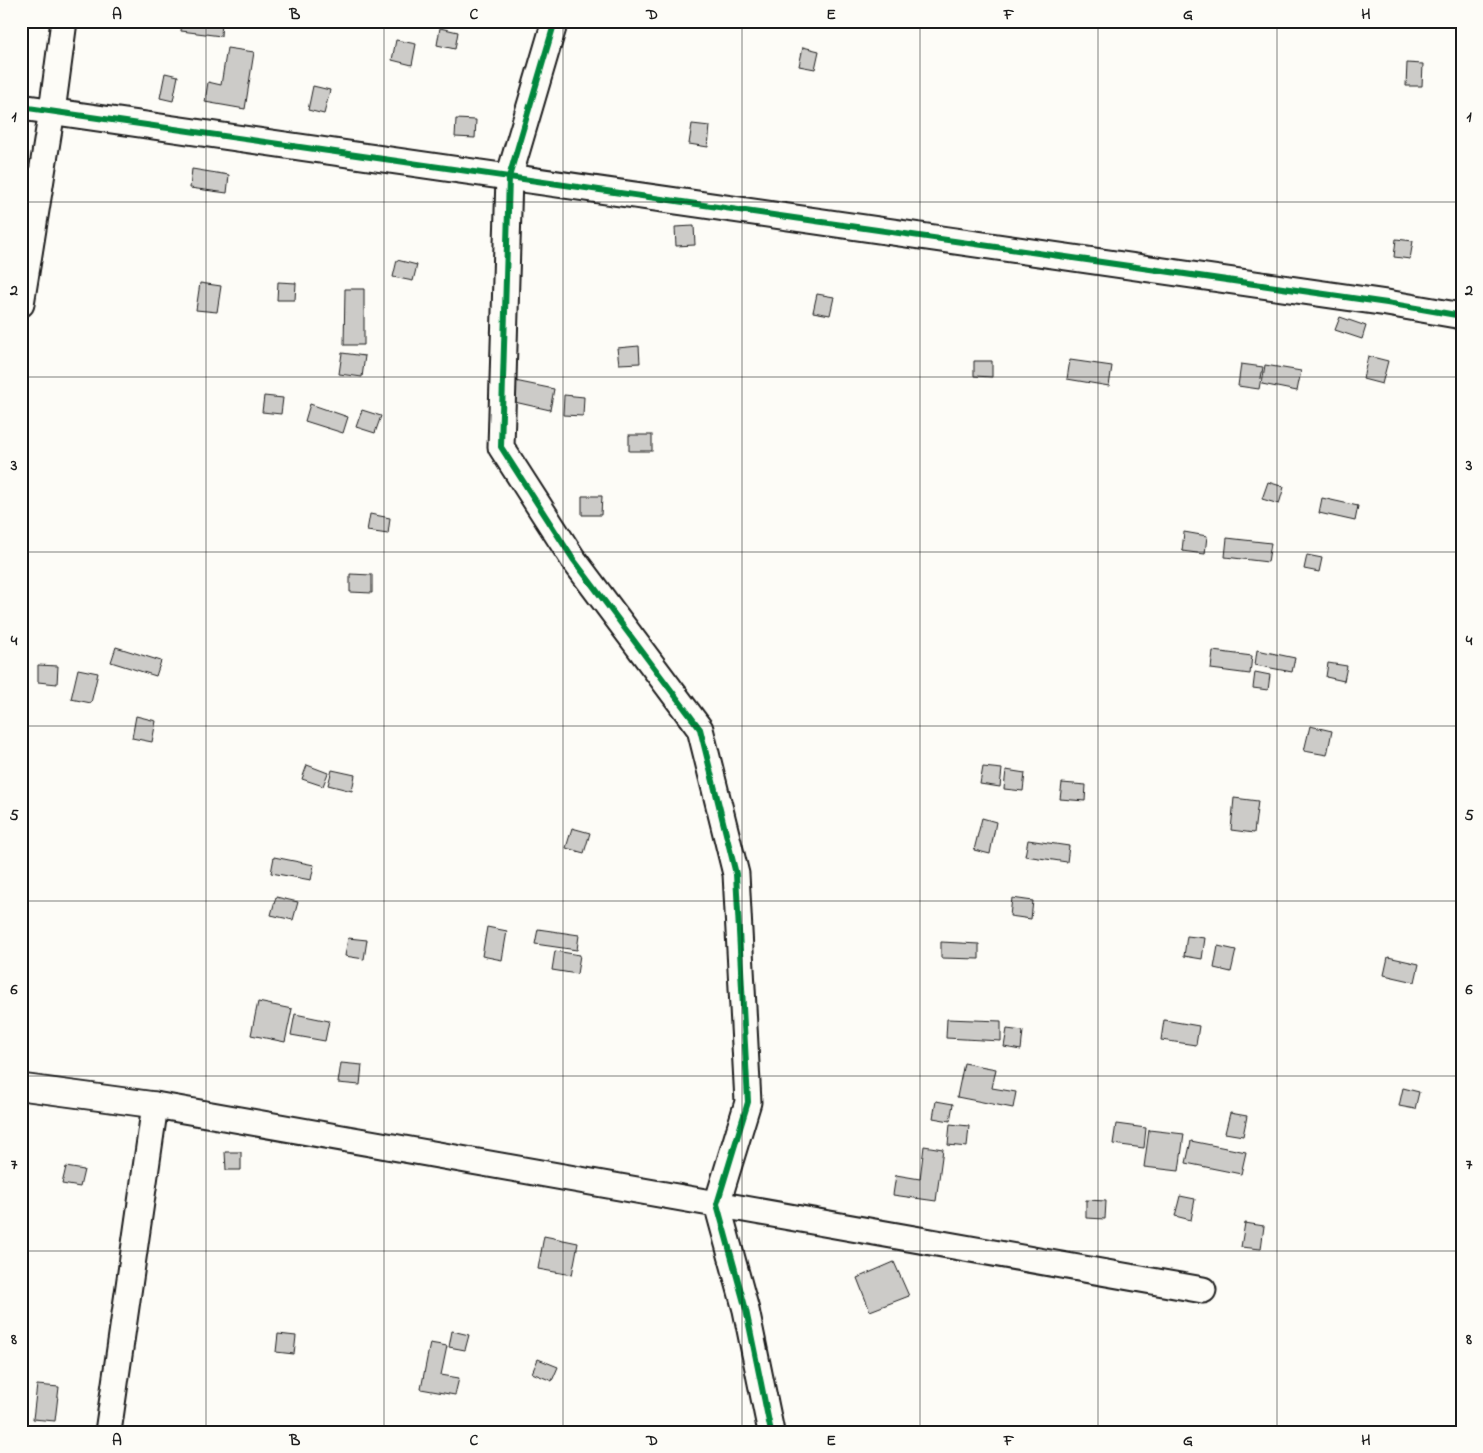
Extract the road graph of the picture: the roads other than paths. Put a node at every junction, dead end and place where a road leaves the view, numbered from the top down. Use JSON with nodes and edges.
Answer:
{"nodes":[{"id":1,"x":64,"y":21,"type":"edge"},
{"id":2,"x":555,"y":21,"type":"edge"},
{"id":3,"x":21,"y":108,"type":"edge"},
{"id":4,"x":52,"y":112,"type":"junction"},
{"id":5,"x":509,"y":177,"type":"junction"},
{"id":6,"x":21,"y":304,"type":"edge"},
{"id":7,"x":1462,"y":316,"type":"edge"},
{"id":8,"x":21,"y":1087,"type":"edge"},
{"id":9,"x":155,"y":1105,"type":"junction"},
{"id":10,"x":717,"y":1204,"type":"junction"},
{"id":11,"x":1203,"y":1290,"type":"dead end"},
{"id":12,"x":108,"y":1432,"type":"edge"},
{"id":13,"x":771,"y":1432,"type":"edge"}],
"edges":[{"from":1,"to":4,"type":"street"},
{"from":2,"to":5,"type":"street"},
{"from":3,"to":4,"type":"street"},
{"from":4,"to":5,"type":"street"},
{"from":4,"to":6,"type":"street"},
{"from":5,"to":7,"type":"street"},
{"from":5,"to":10,"type":"street"},
{"from":8,"to":9,"type":"street"},
{"from":9,"to":10,"type":"street"},
{"from":9,"to":12,"type":"street"},
{"from":10,"to":11,"type":"street"},
{"from":10,"to":13,"type":"street"}]}
